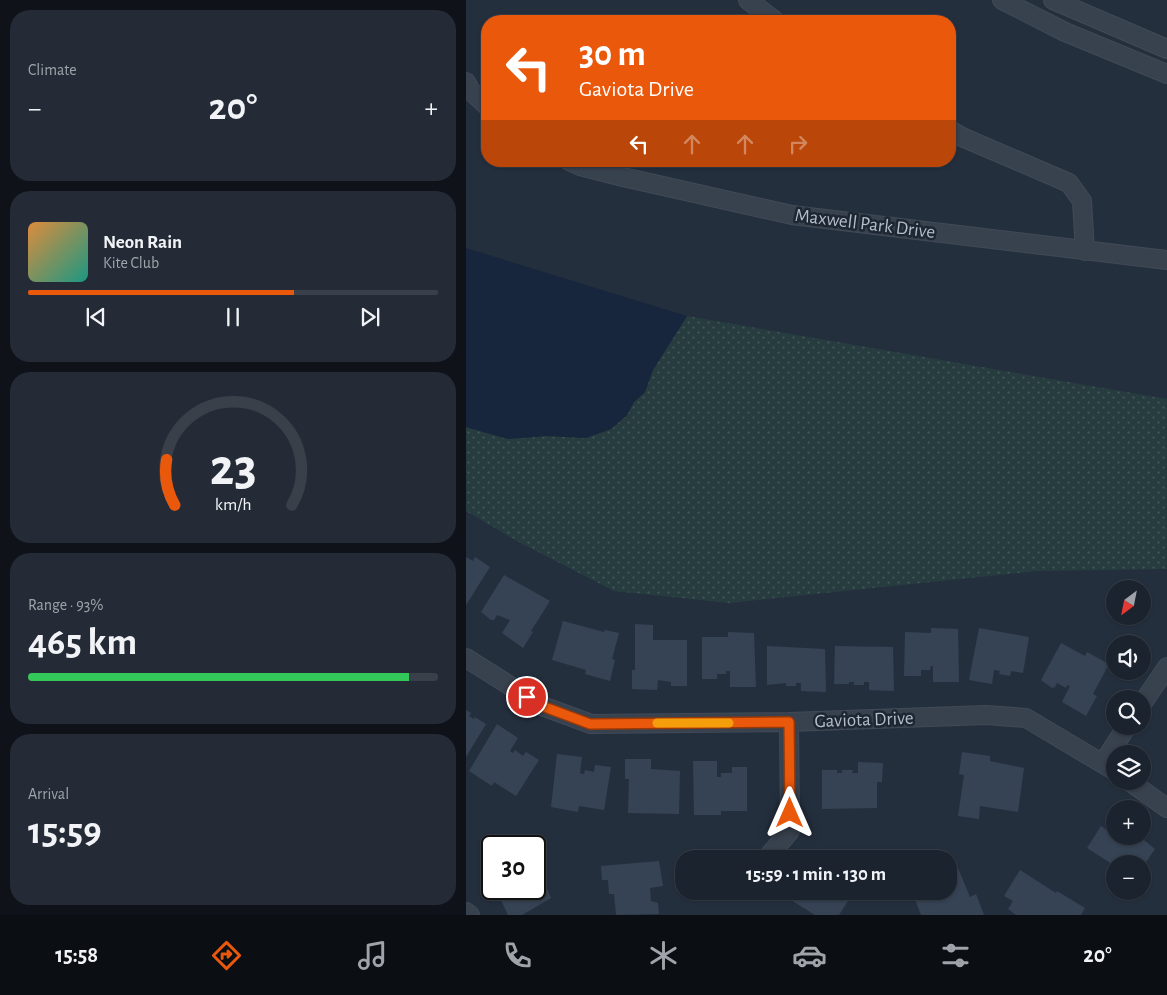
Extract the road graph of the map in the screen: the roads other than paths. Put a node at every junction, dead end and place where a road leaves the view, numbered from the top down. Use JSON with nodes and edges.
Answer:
{"nodes":[{"id":1,"x":748,"y":0,"type":"edge"},
{"id":2,"x":1002,"y":0,"type":"edge"},
{"id":3,"x":1053,"y":0,"type":"edge"},
{"id":4,"x":767,"y":15,"type":"edge"},
{"id":5,"x":1167,"y":49,"type":"edge"},
{"id":6,"x":1167,"y":74,"type":"edge"},
{"id":7,"x":466,"y":82,"type":"edge"},
{"id":8,"x":481,"y":100,"type":"edge"},
{"id":9,"x":956,"y":133,"type":"edge"},
{"id":10,"x":584,"y":167,"type":"edge"},
{"id":11,"x":1085,"y":251,"type":"junction"},
{"id":12,"x":1167,"y":260,"type":"edge"},
{"id":13,"x":466,"y":658,"type":"edge"},
{"id":14,"x":1167,"y":667,"type":"edge"},
{"id":15,"x":1151,"y":691,"type":"edge"},
{"id":16,"x":789,"y":722,"type":"junction"},
{"id":17,"x":1106,"y":765,"type":"edge"},
{"id":18,"x":1142,"y":790,"type":"edge"},
{"id":19,"x":1167,"y":808,"type":"edge"},
{"id":20,"x":774,"y":850,"type":"edge"},
{"id":21,"x":466,"y":912,"type":"edge"},
{"id":22,"x":470,"y":915,"type":"edge"}],
"edges":[{"from":1,"to":4,"type":"street"},
{"from":2,"to":6,"type":"street"},
{"from":3,"to":5,"type":"street"},
{"from":7,"to":8,"type":"street"},
{"from":9,"to":11,"type":"street"},
{"from":10,"to":11,"type":"street","name":"Maxwell Park Drive"},
{"from":11,"to":12,"type":"street","name":"Maxwell Park Drive"},
{"from":13,"to":16,"type":"street","name":"Gaviota Drive"},
{"from":14,"to":15,"type":"street"},
{"from":16,"to":17,"type":"street","name":"Gaviota Drive"},
{"from":16,"to":20,"type":"street"},
{"from":18,"to":19,"type":"street"},
{"from":21,"to":22,"type":"street"}]}
